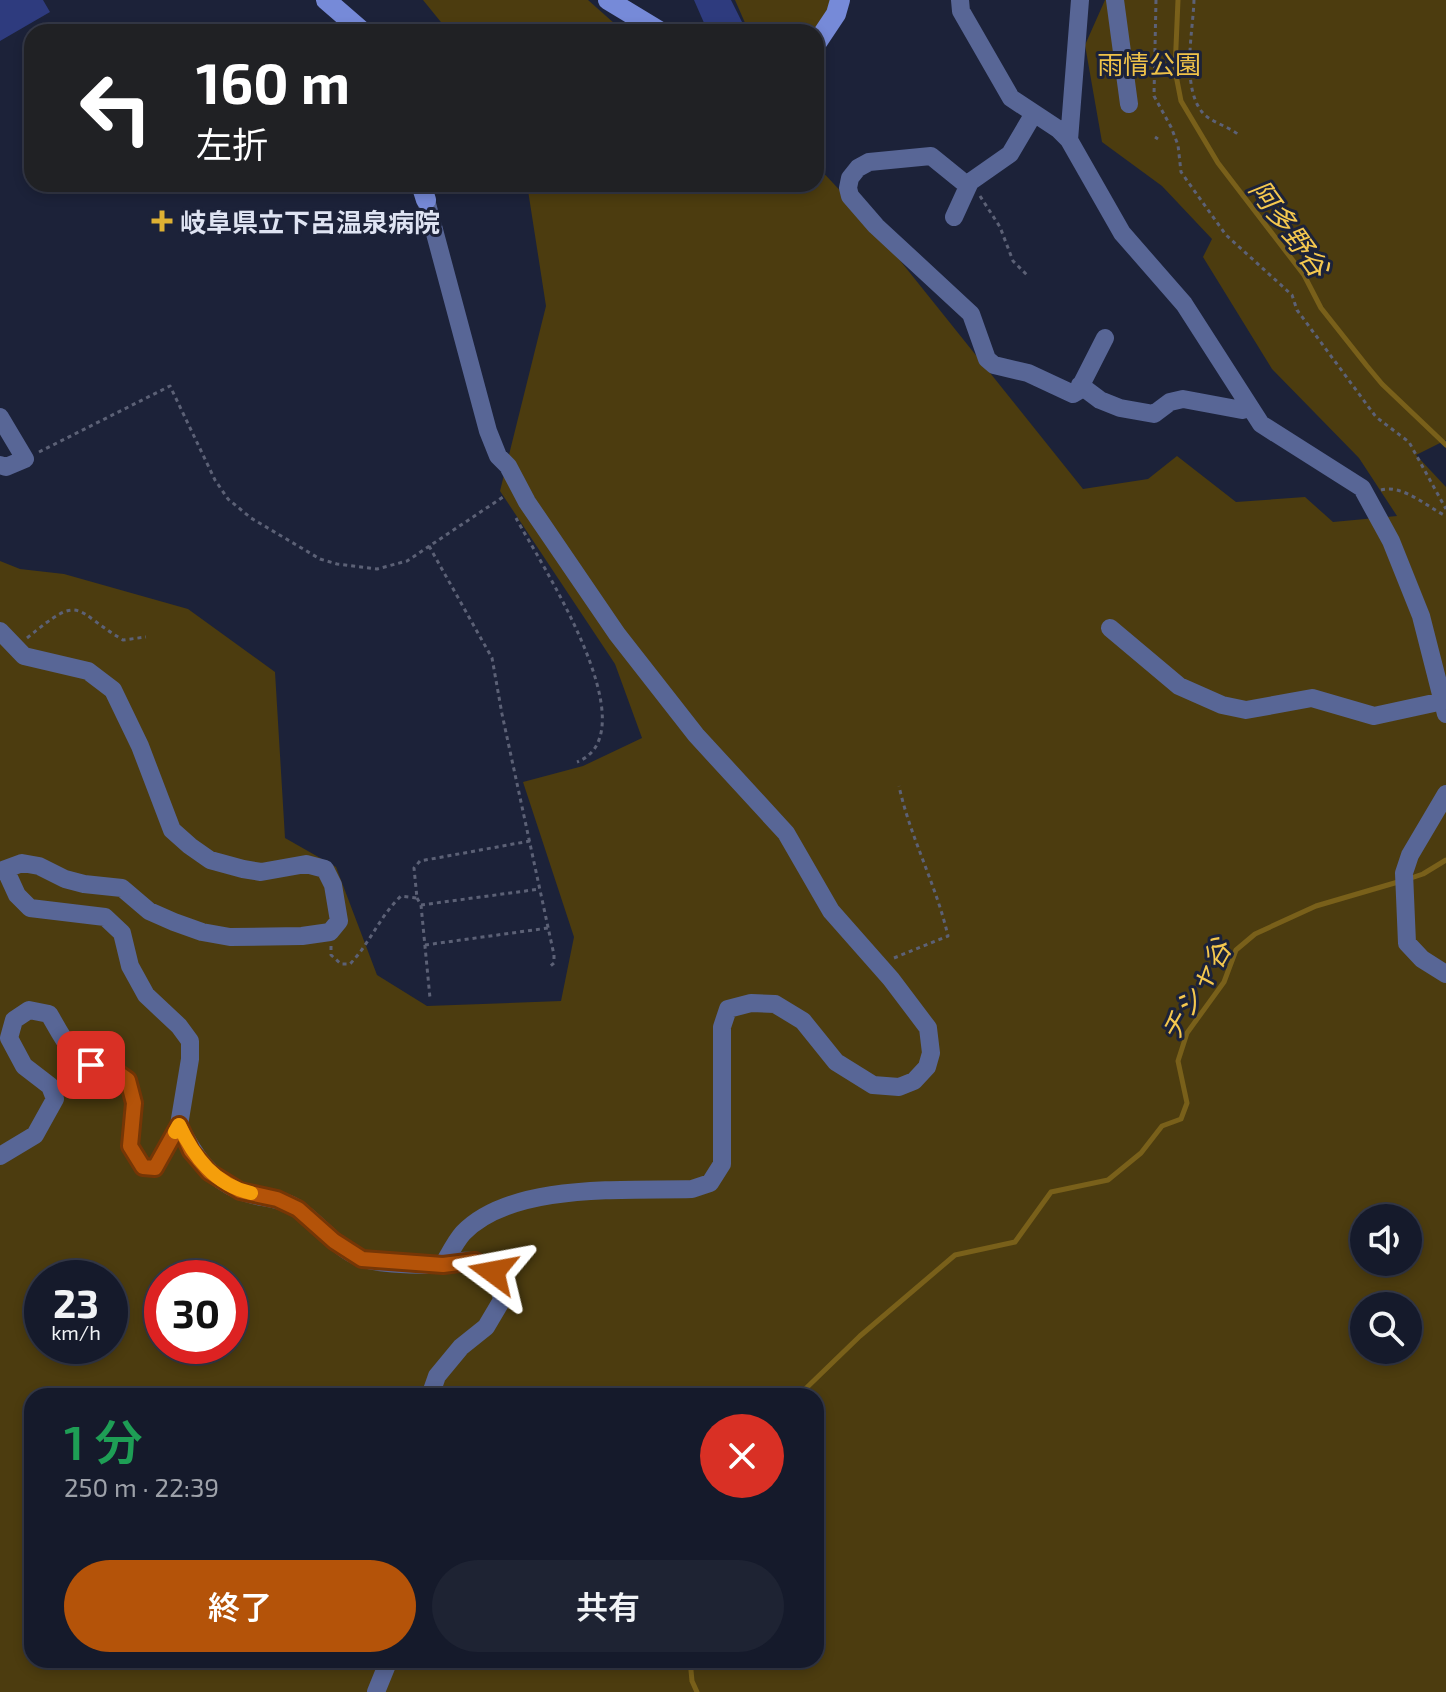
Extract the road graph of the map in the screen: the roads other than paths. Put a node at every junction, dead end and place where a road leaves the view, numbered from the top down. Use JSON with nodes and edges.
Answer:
{"nodes":[{"id":1,"x":326,"y":0,"type":"edge"},
{"id":2,"x":840,"y":0,"type":"edge"},
{"id":3,"x":960,"y":0,"type":"edge"},
{"id":4,"x":1080,"y":0,"type":"edge"},
{"id":5,"x":1115,"y":0,"type":"edge"},
{"id":6,"x":610,"y":1,"type":"edge"},
{"id":7,"x":354,"y":24,"type":"edge"},
{"id":8,"x":648,"y":24,"type":"edge"},
{"id":9,"x":824,"y":32,"type":"edge"},
{"id":10,"x":1129,"y":104,"type":"dead end"},
{"id":11,"x":1033,"y":115,"type":"junction"},
{"id":12,"x":1069,"y":140,"type":"junction"},
{"id":13,"x":968,"y":186,"type":"junction"},
{"id":14,"x":424,"y":192,"type":"edge"},
{"id":15,"x":954,"y":217,"type":"dead end"},
{"id":16,"x":1105,"y":338,"type":"dead end"},
{"id":17,"x":1080,"y":385,"type":"junction"},
{"id":18,"x":1250,"y":408,"type":"junction"},
{"id":19,"x":0,"y":417,"type":"edge"},
{"id":20,"x":0,"y":465,"type":"edge"},
{"id":21,"x":1110,"y":628,"type":"dead end"},
{"id":22,"x":0,"y":631,"type":"edge"},
{"id":23,"x":1444,"y":708,"type":"edge"},
{"id":24,"x":1446,"y":794,"type":"edge"},
{"id":25,"x":3,"y":871,"type":"edge"},
{"id":26,"x":1446,"y":974,"type":"edge"},
{"id":27,"x":179,"y":1125,"type":"junction"},
{"id":28,"x":0,"y":1156,"type":"edge"},
{"id":29,"x":443,"y":1265,"type":"junction"},
{"id":30,"x":433,"y":1388,"type":"edge"},
{"id":31,"x":386,"y":1668,"type":"edge"},
{"id":32,"x":376,"y":1692,"type":"edge"}],
"edges":[{"from":1,"to":7,"type":"street"},
{"from":2,"to":9,"type":"street"},
{"from":3,"to":11,"type":"street"},
{"from":4,"to":12,"type":"street"},
{"from":5,"to":10,"type":"street"},
{"from":6,"to":8,"type":"street"},
{"from":11,"to":12,"type":"street"},
{"from":11,"to":13,"type":"street"},
{"from":12,"to":18,"type":"street"},
{"from":13,"to":15,"type":"street"},
{"from":13,"to":17,"type":"street"},
{"from":14,"to":29,"type":"street"},
{"from":16,"to":17,"type":"street"},
{"from":17,"to":18,"type":"street"},
{"from":18,"to":23,"type":"street"},
{"from":19,"to":20,"type":"street"},
{"from":21,"to":23,"type":"street"},
{"from":22,"to":25,"type":"street"},
{"from":24,"to":26,"type":"street"},
{"from":25,"to":27,"type":"street"},
{"from":27,"to":28,"type":"street"},
{"from":27,"to":29,"type":"street"},
{"from":29,"to":30,"type":"street"},
{"from":31,"to":32,"type":"street"}]}
